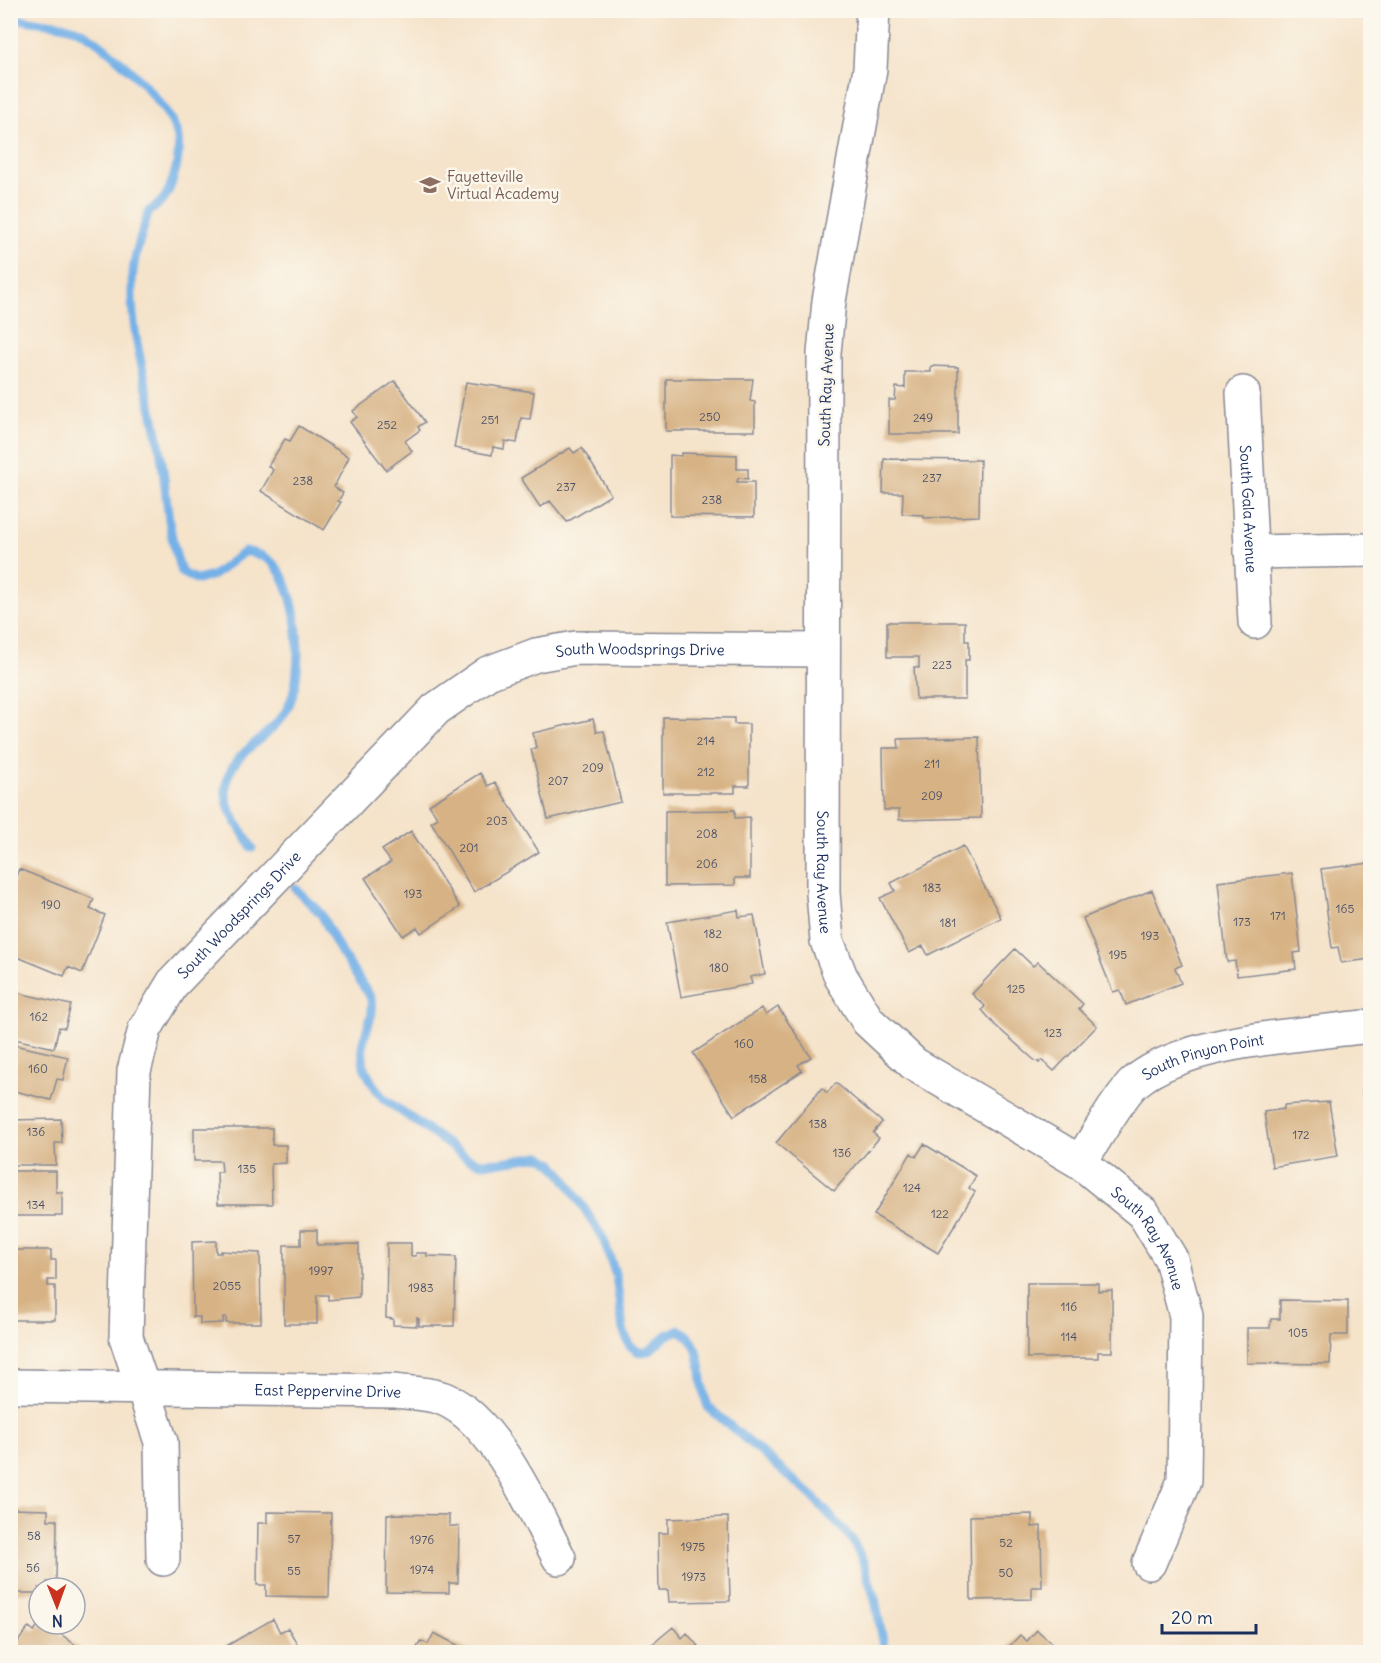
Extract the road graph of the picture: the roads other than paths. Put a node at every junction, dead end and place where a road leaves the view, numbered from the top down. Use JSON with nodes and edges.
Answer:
{"nodes":[{"id":1,"x":873,"y":10,"type":"edge"},
{"id":2,"x":1243,"y":393,"type":"dead end"},
{"id":3,"x":1371,"y":550,"type":"edge"},
{"id":4,"x":1251,"y":552,"type":"junction"},
{"id":5,"x":1255,"y":622,"type":"dead end"},
{"id":6,"x":822,"y":650,"type":"junction"},
{"id":7,"x":1371,"y":1026,"type":"edge"},
{"id":8,"x":1080,"y":1162,"type":"junction"},
{"id":9,"x":10,"y":1386,"type":"edge"},
{"id":10,"x":145,"y":1388,"type":"junction"},
{"id":11,"x":559,"y":1558,"type":"dead end"},
{"id":12,"x":163,"y":1559,"type":"dead end"},
{"id":13,"x":1149,"y":1563,"type":"dead end"}],
"edges":[{"from":1,"to":6,"type":"street","name":"South Ray Avenue"},
{"from":2,"to":4,"type":"street","name":"South Gala Avenue"},
{"from":3,"to":4,"type":"street"},
{"from":4,"to":5,"type":"street","name":"South Gala Avenue"},
{"from":6,"to":8,"type":"street","name":"South Ray Avenue"},
{"from":6,"to":10,"type":"street","name":"South Woodsprings Drive"},
{"from":7,"to":8,"type":"street","name":"South Pinyon Point"},
{"from":8,"to":13,"type":"street","name":"South Ray Avenue"},
{"from":9,"to":10,"type":"street","name":"East Peppervine Drive"},
{"from":10,"to":11,"type":"street","name":"East Peppervine Drive"},
{"from":10,"to":12,"type":"street","name":"South Woodsprings Drive"}]}
